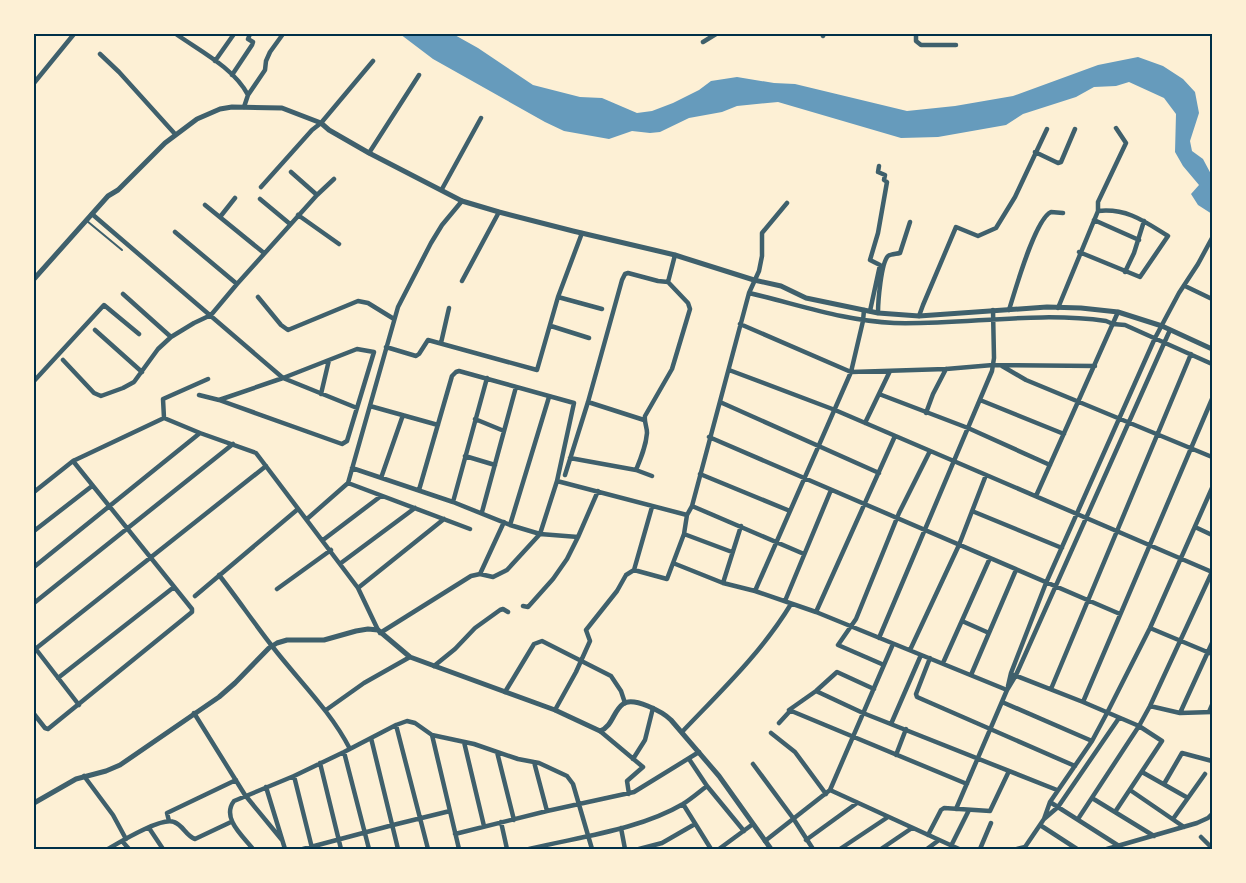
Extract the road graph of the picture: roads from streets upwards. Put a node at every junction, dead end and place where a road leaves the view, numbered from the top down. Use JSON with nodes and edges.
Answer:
{"nodes":[{"id":1,"x":74,"y":34,"type":"edge"},
{"id":2,"x":176,"y":34,"type":"edge"},
{"id":3,"x":234,"y":34,"type":"edge"},
{"id":4,"x":250,"y":34,"type":"edge"},
{"id":5,"x":283,"y":34,"type":"edge"},
{"id":6,"x":716,"y":34,"type":"edge"},
{"id":7,"x":916,"y":34,"type":"edge"},
{"id":8,"x":703,"y":42,"type":"dead end"},
{"id":9,"x":956,"y":45,"type":"dead end"},
{"id":10,"x":100,"y":54,"type":"dead end"},
{"id":11,"x":215,"y":61,"type":"junction"},
{"id":12,"x":373,"y":61,"type":"dead end"},
{"id":13,"x":419,"y":74,"type":"dead end"},
{"id":14,"x":232,"y":75,"type":"junction"},
{"id":15,"x":34,"y":83,"type":"edge"},
{"id":16,"x":248,"y":95,"type":"junction"},
{"id":17,"x":244,"y":108,"type":"junction"},
{"id":18,"x":481,"y":118,"type":"dead end"},
{"id":19,"x":321,"y":123,"type":"junction"},
{"id":20,"x":1116,"y":128,"type":"dead end"},
{"id":21,"x":1047,"y":129,"type":"dead end"},
{"id":22,"x":1076,"y":129,"type":"dead end"},
{"id":23,"x":175,"y":134,"type":"junction"},
{"id":24,"x":1036,"y":152,"type":"junction"},
{"id":25,"x":369,"y":153,"type":"junction"},
{"id":26,"x":878,"y":166,"type":"dead end"},
{"id":27,"x":291,"y":172,"type":"dead end"},
{"id":28,"x":334,"y":179,"type":"dead end"},
{"id":29,"x":260,"y":187,"type":"dead end"},
{"id":30,"x":442,"y":189,"type":"junction"},
{"id":31,"x":317,"y":195,"type":"junction"},
{"id":32,"x":235,"y":198,"type":"dead end"},
{"id":33,"x":260,"y":199,"type":"dead end"},
{"id":34,"x":462,"y":201,"type":"junction"},
{"id":35,"x":787,"y":203,"type":"dead end"},
{"id":36,"x":205,"y":205,"type":"dead end"},
{"id":37,"x":1098,"y":211,"type":"junction"},
{"id":38,"x":500,"y":212,"type":"junction"},
{"id":39,"x":1063,"y":213,"type":"dead end"},
{"id":40,"x":92,"y":214,"type":"junction"},
{"id":41,"x":298,"y":215,"type":"junction"},
{"id":42,"x":220,"y":217,"type":"junction"},
{"id":43,"x":1094,"y":220,"type":"junction"},
{"id":44,"x":1144,"y":221,"type":"junction"},
{"id":45,"x":910,"y":222,"type":"dead end"},
{"id":46,"x":290,"y":224,"type":"junction"},
{"id":47,"x":175,"y":232,"type":"dead end"},
{"id":48,"x":582,"y":233,"type":"junction"},
{"id":49,"x":1212,"y":238,"type":"edge"},
{"id":50,"x":1139,"y":240,"type":"junction"},
{"id":51,"x":339,"y":244,"type":"dead end"},
{"id":52,"x":1079,"y":252,"type":"junction"},
{"id":53,"x":264,"y":253,"type":"junction"},
{"id":54,"x":675,"y":255,"type":"junction"},
{"id":55,"x":1125,"y":272,"type":"junction"},
{"id":56,"x":34,"y":279,"type":"edge"},
{"id":57,"x":754,"y":280,"type":"junction"},
{"id":58,"x":462,"y":281,"type":"dead end"},
{"id":59,"x":668,"y":282,"type":"junction"},
{"id":60,"x":237,"y":284,"type":"junction"},
{"id":61,"x":1185,"y":286,"type":"junction"},
{"id":62,"x":749,"y":293,"type":"junction"},
{"id":63,"x":123,"y":294,"type":"dead end"},
{"id":64,"x":258,"y":297,"type":"dead end"},
{"id":65,"x":558,"y":297,"type":"junction"},
{"id":66,"x":1212,"y":299,"type":"edge"},
{"id":67,"x":449,"y":308,"type":"dead end"},
{"id":68,"x":1058,"y":308,"type":"junction"},
{"id":69,"x":602,"y":309,"type":"dead end"},
{"id":70,"x":993,"y":310,"type":"junction"},
{"id":71,"x":1009,"y":310,"type":"junction"},
{"id":72,"x":867,"y":311,"type":"junction"},
{"id":73,"x":1118,"y":312,"type":"junction"},
{"id":74,"x":878,"y":313,"type":"junction"},
{"id":75,"x":211,"y":315,"type":"junction"},
{"id":76,"x":920,"y":316,"type":"junction"},
{"id":77,"x":394,"y":319,"type":"junction"},
{"id":78,"x":994,"y":320,"type":"junction"},
{"id":79,"x":863,"y":321,"type":"junction"},
{"id":80,"x":740,"y":324,"type":"junction"},
{"id":81,"x":1113,"y":324,"type":"junction"},
{"id":82,"x":551,"y":326,"type":"junction"},
{"id":83,"x":1162,"y":326,"type":"junction"},
{"id":84,"x":95,"y":330,"type":"dead end"},
{"id":85,"x":1170,"y":330,"type":"junction"},
{"id":86,"x":139,"y":334,"type":"dead end"},
{"id":87,"x":170,"y":337,"type":"junction"},
{"id":88,"x":590,"y":338,"type":"dead end"},
{"id":89,"x":1155,"y":338,"type":"junction"},
{"id":90,"x":1164,"y":342,"type":"junction"},
{"id":91,"x":1212,"y":342,"type":"edge"},
{"id":92,"x":441,"y":343,"type":"junction"},
{"id":93,"x":386,"y":347,"type":"junction"},
{"id":94,"x":1210,"y":349,"type":"edge"},
{"id":95,"x":1191,"y":354,"type":"junction"},
{"id":96,"x":63,"y":360,"type":"dead end"},
{"id":97,"x":329,"y":360,"type":"junction"},
{"id":98,"x":1212,"y":364,"type":"edge"},
{"id":99,"x":993,"y":365,"type":"junction"},
{"id":100,"x":1001,"y":365,"type":"junction"},
{"id":101,"x":1095,"y":366,"type":"junction"},
{"id":102,"x":946,"y":369,"type":"junction"},
{"id":103,"x":729,"y":370,"type":"junction"},
{"id":104,"x":890,"y":371,"type":"junction"},
{"id":105,"x":142,"y":372,"type":"junction"},
{"id":106,"x":851,"y":372,"type":"junction"},
{"id":107,"x":283,"y":378,"type":"junction"},
{"id":108,"x":486,"y":378,"type":"junction"},
{"id":109,"x":208,"y":379,"type":"dead end"},
{"id":110,"x":34,"y":381,"type":"edge"},
{"id":111,"x":516,"y":387,"type":"junction"},
{"id":112,"x":321,"y":394,"type":"junction"},
{"id":113,"x":879,"y":394,"type":"junction"},
{"id":114,"x":198,"y":395,"type":"dead end"},
{"id":115,"x":549,"y":397,"type":"junction"},
{"id":116,"x":1212,"y":399,"type":"edge"},
{"id":117,"x":219,"y":400,"type":"junction"},
{"id":118,"x":980,"y":400,"type":"junction"},
{"id":119,"x":588,"y":402,"type":"junction"},
{"id":120,"x":720,"y":402,"type":"junction"},
{"id":121,"x":1079,"y":402,"type":"junction"},
{"id":122,"x":370,"y":406,"type":"junction"},
{"id":123,"x":357,"y":408,"type":"junction"},
{"id":124,"x":835,"y":410,"type":"junction"},
{"id":125,"x":926,"y":413,"type":"junction"},
{"id":126,"x":403,"y":415,"type":"junction"},
{"id":127,"x":164,"y":418,"type":"junction"},
{"id":128,"x":475,"y":419,"type":"junction"},
{"id":129,"x":1119,"y":419,"type":"junction"},
{"id":130,"x":644,"y":420,"type":"junction"},
{"id":131,"x":865,"y":423,"type":"junction"},
{"id":132,"x":1128,"y":423,"type":"junction"},
{"id":133,"x":438,"y":425,"type":"junction"},
{"id":134,"x":968,"y":428,"type":"junction"},
{"id":135,"x":504,"y":431,"type":"junction"},
{"id":136,"x":200,"y":433,"type":"junction"},
{"id":137,"x":1064,"y":434,"type":"junction"},
{"id":138,"x":1158,"y":434,"type":"junction"},
{"id":139,"x":895,"y":436,"type":"junction"},
{"id":140,"x":709,"y":437,"type":"junction"},
{"id":141,"x":233,"y":444,"type":"junction"},
{"id":142,"x":819,"y":447,"type":"junction"},
{"id":143,"x":1191,"y":448,"type":"junction"},
{"id":144,"x":930,"y":450,"type":"junction"},
{"id":145,"x":465,"y":456,"type":"junction"},
{"id":146,"x":1212,"y":457,"type":"edge"},
{"id":147,"x":570,"y":458,"type":"junction"},
{"id":148,"x":73,"y":461,"type":"junction"},
{"id":149,"x":954,"y":461,"type":"junction"},
{"id":150,"x":495,"y":465,"type":"junction"},
{"id":151,"x":1050,"y":465,"type":"junction"},
{"id":152,"x":266,"y":466,"type":"junction"},
{"id":153,"x":352,"y":468,"type":"junction"},
{"id":154,"x":636,"y":470,"type":"junction"},
{"id":155,"x":879,"y":473,"type":"junction"},
{"id":156,"x":700,"y":474,"type":"junction"},
{"id":157,"x":565,"y":475,"type":"dead end"},
{"id":158,"x":986,"y":475,"type":"junction"},
{"id":159,"x":652,"y":476,"type":"dead end"},
{"id":160,"x":381,"y":478,"type":"junction"},
{"id":161,"x":806,"y":478,"type":"junction"},
{"id":162,"x":557,"y":480,"type":"junction"},
{"id":163,"x":348,"y":483,"type":"junction"},
{"id":164,"x":92,"y":486,"type":"junction"},
{"id":165,"x":1212,"y":488,"type":"edge"},
{"id":166,"x":419,"y":490,"type":"junction"},
{"id":167,"x":831,"y":490,"type":"junction"},
{"id":168,"x":598,"y":491,"type":"junction"},
{"id":169,"x":34,"y":492,"type":"edge"},
{"id":170,"x":381,"y":496,"type":"junction"},
{"id":171,"x":1036,"y":496,"type":"junction"},
{"id":172,"x":453,"y":502,"type":"junction"},
{"id":173,"x":1206,"y":503,"type":"junction"},
{"id":174,"x":865,"y":504,"type":"junction"},
{"id":175,"x":109,"y":506,"type":"junction"},
{"id":176,"x":692,"y":506,"type":"junction"},
{"id":177,"x":1212,"y":506,"type":"edge"},
{"id":178,"x":652,"y":507,"type":"junction"},
{"id":179,"x":414,"y":508,"type":"junction"},
{"id":180,"x":298,"y":509,"type":"junction"},
{"id":181,"x":790,"y":511,"type":"junction"},
{"id":182,"x":972,"y":511,"type":"junction"},
{"id":183,"x":482,"y":512,"type":"junction"},
{"id":184,"x":1077,"y":514,"type":"junction"},
{"id":185,"x":687,"y":515,"type":"junction"},
{"id":186,"x":897,"y":518,"type":"junction"},
{"id":187,"x":1086,"y":518,"type":"junction"},
{"id":188,"x":307,"y":519,"type":"junction"},
{"id":189,"x":444,"y":519,"type":"junction"},
{"id":190,"x":504,"y":522,"type":"junction"},
{"id":191,"x":510,"y":525,"type":"junction"},
{"id":192,"x":741,"y":526,"type":"junction"},
{"id":193,"x":1195,"y":528,"type":"junction"},
{"id":194,"x":127,"y":529,"type":"junction"},
{"id":195,"x":470,"y":529,"type":"dead end"},
{"id":196,"x":925,"y":530,"type":"junction"},
{"id":197,"x":34,"y":531,"type":"edge"},
{"id":198,"x":1116,"y":531,"type":"junction"},
{"id":199,"x":540,"y":534,"type":"junction"},
{"id":200,"x":684,"y":534,"type":"junction"},
{"id":201,"x":1212,"y":535,"type":"edge"},
{"id":202,"x":578,"y":537,"type":"junction"},
{"id":203,"x":323,"y":540,"type":"junction"},
{"id":204,"x":776,"y":541,"type":"junction"},
{"id":205,"x":959,"y":545,"type":"junction"},
{"id":206,"x":1150,"y":545,"type":"junction"},
{"id":207,"x":1062,"y":548,"type":"junction"},
{"id":208,"x":331,"y":550,"type":"junction"},
{"id":209,"x":732,"y":552,"type":"junction"},
{"id":210,"x":804,"y":554,"type":"junction"},
{"id":211,"x":151,"y":558,"type":"junction"},
{"id":212,"x":990,"y":558,"type":"junction"},
{"id":213,"x":1181,"y":558,"type":"junction"},
{"id":214,"x":341,"y":563,"type":"junction"},
{"id":215,"x":673,"y":563,"type":"junction"},
{"id":216,"x":34,"y":567,"type":"edge"},
{"id":217,"x":634,"y":570,"type":"junction"},
{"id":218,"x":1016,"y":570,"type":"junction"},
{"id":219,"x":1212,"y":572,"type":"edge"},
{"id":220,"x":480,"y":574,"type":"junction"},
{"id":221,"x":219,"y":575,"type":"junction"},
{"id":222,"x":1046,"y":582,"type":"junction"},
{"id":223,"x":723,"y":583,"type":"junction"},
{"id":224,"x":1055,"y":586,"type":"junction"},
{"id":225,"x":174,"y":587,"type":"junction"},
{"id":226,"x":358,"y":588,"type":"junction"},
{"id":227,"x":277,"y":589,"type":"dead end"},
{"id":228,"x":755,"y":591,"type":"junction"},
{"id":229,"x":195,"y":596,"type":"dead end"},
{"id":230,"x":1088,"y":600,"type":"junction"},
{"id":231,"x":785,"y":601,"type":"junction"},
{"id":232,"x":34,"y":603,"type":"edge"},
{"id":233,"x":791,"y":604,"type":"junction"},
{"id":234,"x":523,"y":606,"type":"dead end"},
{"id":235,"x":508,"y":612,"type":"dead end"},
{"id":236,"x":816,"y":612,"type":"junction"},
{"id":237,"x":1120,"y":614,"type":"junction"},
{"id":238,"x":962,"y":620,"type":"junction"},
{"id":239,"x":852,"y":627,"type":"junction"},
{"id":240,"x":1150,"y":628,"type":"junction"},
{"id":241,"x":379,"y":631,"type":"junction"},
{"id":242,"x":989,"y":633,"type":"junction"},
{"id":243,"x":879,"y":638,"type":"junction"},
{"id":244,"x":1181,"y":641,"type":"junction"},
{"id":245,"x":1212,"y":643,"type":"edge"},
{"id":246,"x":893,"y":644,"type":"junction"},
{"id":247,"x":272,"y":646,"type":"junction"},
{"id":248,"x":34,"y":649,"type":"edge"},
{"id":249,"x":910,"y":650,"type":"junction"},
{"id":250,"x":1210,"y":654,"type":"edge"},
{"id":251,"x":921,"y":655,"type":"junction"},
{"id":252,"x":410,"y":657,"type":"junction"},
{"id":253,"x":930,"y":658,"type":"junction"},
{"id":254,"x":582,"y":660,"type":"junction"},
{"id":255,"x":942,"y":663,"type":"junction"},
{"id":256,"x":884,"y":665,"type":"junction"},
{"id":257,"x":434,"y":666,"type":"junction"},
{"id":258,"x":1011,"y":673,"type":"junction"},
{"id":259,"x":971,"y":674,"type":"junction"},
{"id":260,"x":1016,"y":676,"type":"junction"},
{"id":261,"x":58,"y":678,"type":"junction"},
{"id":262,"x":874,"y":688,"type":"junction"},
{"id":263,"x":1051,"y":689,"type":"junction"},
{"id":264,"x":1007,"y":690,"type":"junction"},
{"id":265,"x":816,"y":691,"type":"junction"},
{"id":266,"x":505,"y":692,"type":"junction"},
{"id":267,"x":1002,"y":702,"type":"junction"},
{"id":268,"x":1083,"y":702,"type":"junction"},
{"id":269,"x":625,"y":703,"type":"junction"},
{"id":270,"x":79,"y":705,"type":"junction"},
{"id":271,"x":1212,"y":705,"type":"edge"},
{"id":272,"x":1150,"y":706,"type":"junction"},
{"id":273,"x":652,"y":708,"type":"junction"},
{"id":274,"x":326,"y":710,"type":"junction"},
{"id":275,"x":555,"y":710,"type":"junction"},
{"id":276,"x":790,"y":711,"type":"junction"},
{"id":277,"x":1180,"y":712,"type":"junction"},
{"id":278,"x":1211,"y":712,"type":"edge"},
{"id":279,"x":194,"y":713,"type":"junction"},
{"id":280,"x":863,"y":713,"type":"junction"},
{"id":281,"x":1107,"y":713,"type":"junction"},
{"id":282,"x":34,"y":714,"type":"edge"},
{"id":283,"x":1119,"y":718,"type":"junction"},
{"id":284,"x":779,"y":723,"type":"dead end"},
{"id":285,"x":891,"y":724,"type":"junction"},
{"id":286,"x":396,"y":725,"type":"junction"},
{"id":287,"x":1139,"y":726,"type":"junction"},
{"id":288,"x":906,"y":729,"type":"junction"},
{"id":289,"x":990,"y":729,"type":"junction"},
{"id":290,"x":600,"y":731,"type":"junction"},
{"id":291,"x":682,"y":732,"type":"junction"},
{"id":292,"x":771,"y":733,"type":"dead end"},
{"id":293,"x":432,"y":735,"type":"junction"},
{"id":294,"x":371,"y":738,"type":"junction"},
{"id":295,"x":853,"y":738,"type":"junction"},
{"id":296,"x":1092,"y":741,"type":"junction"},
{"id":297,"x":464,"y":742,"type":"junction"},
{"id":298,"x":350,"y":749,"type":"junction"},
{"id":299,"x":344,"y":752,"type":"junction"},
{"id":300,"x":497,"y":752,"type":"junction"},
{"id":301,"x":699,"y":752,"type":"junction"},
{"id":302,"x":896,"y":755,"type":"junction"},
{"id":303,"x":978,"y":757,"type":"junction"},
{"id":304,"x":633,"y":759,"type":"junction"},
{"id":305,"x":689,"y":759,"type":"junction"},
{"id":306,"x":1212,"y":761,"type":"edge"},
{"id":307,"x":534,"y":762,"type":"junction"},
{"id":308,"x":320,"y":763,"type":"junction"},
{"id":309,"x":753,"y":764,"type":"dead end"},
{"id":310,"x":1075,"y":766,"type":"junction"},
{"id":311,"x":1009,"y":771,"type":"junction"},
{"id":312,"x":1142,"y":772,"type":"junction"},
{"id":313,"x":1205,"y":774,"type":"dead end"},
{"id":314,"x":84,"y":776,"type":"junction"},
{"id":315,"x":294,"y":776,"type":"junction"},
{"id":316,"x":236,"y":780,"type":"junction"},
{"id":317,"x":966,"y":784,"type":"junction"},
{"id":318,"x":1164,"y":784,"type":"junction"},
{"id":319,"x":707,"y":786,"type":"junction"},
{"id":320,"x":266,"y":787,"type":"junction"},
{"id":321,"x":1057,"y":790,"type":"junction"},
{"id":322,"x":1130,"y":790,"type":"junction"},
{"id":323,"x":828,"y":792,"type":"junction"},
{"id":324,"x":629,"y":794,"type":"junction"},
{"id":325,"x":246,"y":795,"type":"junction"},
{"id":326,"x":1092,"y":798,"type":"junction"},
{"id":327,"x":1188,"y":798,"type":"junction"},
{"id":328,"x":1050,"y":802,"type":"junction"},
{"id":329,"x":34,"y":803,"type":"edge"},
{"id":330,"x":580,"y":803,"type":"junction"},
{"id":331,"x":857,"y":803,"type":"junction"},
{"id":332,"x":683,"y":804,"type":"junction"},
{"id":333,"x":1058,"y":807,"type":"junction"},
{"id":334,"x":956,"y":809,"type":"junction"},
{"id":335,"x":969,"y":810,"type":"junction"},
{"id":336,"x":450,"y":811,"type":"junction"},
{"id":337,"x":547,"y":811,"type":"junction"},
{"id":338,"x":1115,"y":812,"type":"junction"},
{"id":339,"x":1212,"y":814,"type":"edge"},
{"id":340,"x":888,"y":817,"type":"junction"},
{"id":341,"x":793,"y":818,"type":"junction"},
{"id":342,"x":421,"y":819,"type":"junction"},
{"id":343,"x":1044,"y":819,"type":"junction"},
{"id":344,"x":1078,"y":819,"type":"junction"},
{"id":345,"x":1172,"y":819,"type":"junction"},
{"id":346,"x":514,"y":820,"type":"junction"},
{"id":347,"x":170,"y":821,"type":"junction"},
{"id":348,"x":232,"y":822,"type":"junction"},
{"id":349,"x":502,"y":822,"type":"junction"},
{"id":350,"x":991,"y":823,"type":"dead end"},
{"id":351,"x":695,"y":824,"type":"junction"},
{"id":352,"x":754,"y":824,"type":"junction"},
{"id":353,"x":393,"y":825,"type":"junction"},
{"id":354,"x":1040,"y":825,"type":"junction"},
{"id":355,"x":484,"y":826,"type":"junction"},
{"id":356,"x":1184,"y":827,"type":"junction"},
{"id":357,"x":148,"y":828,"type":"junction"},
{"id":358,"x":621,"y":828,"type":"junction"},
{"id":359,"x":912,"y":828,"type":"junction"},
{"id":360,"x":744,"y":831,"type":"junction"},
{"id":361,"x":365,"y":832,"type":"junction"},
{"id":362,"x":455,"y":834,"type":"junction"},
{"id":363,"x":589,"y":835,"type":"junction"},
{"id":364,"x":928,"y":835,"type":"junction"},
{"id":365,"x":1154,"y":836,"type":"junction"},
{"id":366,"x":1201,"y":837,"type":"dead end"},
{"id":367,"x":124,"y":840,"type":"junction"},
{"id":368,"x":282,"y":840,"type":"junction"},
{"id":369,"x":339,"y":840,"type":"junction"},
{"id":370,"x":806,"y":840,"type":"junction"},
{"id":371,"x":939,"y":840,"type":"junction"},
{"id":372,"x":765,"y":841,"type":"junction"},
{"id":373,"x":554,"y":843,"type":"junction"},
{"id":374,"x":952,"y":846,"type":"junction"},
{"id":375,"x":1119,"y":846,"type":"junction"},
{"id":376,"x":312,"y":848,"type":"edge"},
{"id":377,"x":1026,"y":848,"type":"edge"},
{"id":378,"x":1212,"y":848,"type":"edge"},
{"id":379,"x":108,"y":849,"type":"edge"},
{"id":380,"x":129,"y":849,"type":"edge"},
{"id":381,"x":163,"y":849,"type":"edge"},
{"id":382,"x":253,"y":849,"type":"edge"},
{"id":383,"x":285,"y":849,"type":"edge"},
{"id":384,"x":303,"y":849,"type":"edge"},
{"id":385,"x":342,"y":849,"type":"edge"},
{"id":386,"x":369,"y":849,"type":"edge"},
{"id":387,"x":398,"y":849,"type":"edge"},
{"id":388,"x":428,"y":849,"type":"edge"},
{"id":389,"x":459,"y":849,"type":"edge"},
{"id":390,"x":507,"y":849,"type":"edge"},
{"id":391,"x":528,"y":849,"type":"edge"},
{"id":392,"x":556,"y":849,"type":"edge"},
{"id":393,"x":592,"y":849,"type":"edge"},
{"id":394,"x":625,"y":849,"type":"edge"},
{"id":395,"x":639,"y":849,"type":"edge"},
{"id":396,"x":711,"y":849,"type":"edge"},
{"id":397,"x":719,"y":849,"type":"edge"},
{"id":398,"x":770,"y":849,"type":"edge"},
{"id":399,"x":813,"y":849,"type":"edge"},
{"id":400,"x":840,"y":849,"type":"edge"},
{"id":401,"x":882,"y":849,"type":"edge"},
{"id":402,"x":927,"y":849,"type":"edge"},
{"id":403,"x":959,"y":849,"type":"edge"},
{"id":404,"x":980,"y":849,"type":"edge"},
{"id":405,"x":1017,"y":849,"type":"edge"},
{"id":406,"x":1077,"y":849,"type":"edge"},
{"id":407,"x":1107,"y":849,"type":"edge"}],
"edges":[{"from":1,"to":15,"type":"street"},
{"from":2,"to":11,"type":"street"},
{"from":3,"to":11,"type":"street"},
{"from":4,"to":14,"type":"street"},
{"from":5,"to":16,"type":"street"},
{"from":6,"to":8,"type":"street"},
{"from":7,"to":9,"type":"street"},
{"from":10,"to":23,"type":"street"},
{"from":11,"to":14,"type":"street"},
{"from":12,"to":19,"type":"street"},
{"from":13,"to":25,"type":"street"},
{"from":14,"to":16,"type":"street"},
{"from":16,"to":17,"type":"street"},
{"from":17,"to":19,"type":"street"},
{"from":17,"to":23,"type":"street"},
{"from":18,"to":30,"type":"street"},
{"from":19,"to":25,"type":"street"},
{"from":19,"to":29,"type":"street"},
{"from":20,"to":37,"type":"street"},
{"from":21,"to":24,"type":"street"},
{"from":22,"to":24,"type":"street"},
{"from":23,"to":40,"type":"street"},
{"from":24,"to":76,"type":"street"},
{"from":25,"to":30,"type":"street"},
{"from":26,"to":72,"type":"street"},
{"from":27,"to":31,"type":"street"},
{"from":28,"to":31,"type":"street"},
{"from":30,"to":34,"type":"street"},
{"from":31,"to":41,"type":"street"},
{"from":32,"to":42,"type":"street"},
{"from":33,"to":46,"type":"street"},
{"from":34,"to":38,"type":"street"},
{"from":34,"to":77,"type":"street"},
{"from":35,"to":57,"type":"street"},
{"from":36,"to":42,"type":"street"},
{"from":37,"to":43,"type":"street"},
{"from":37,"to":44,"type":"street"},
{"from":38,"to":48,"type":"street"},
{"from":38,"to":58,"type":"street"},
{"from":39,"to":71,"type":"street"},
{"from":40,"to":56,"type":"street"},
{"from":40,"to":75,"type":"street"},
{"from":41,"to":46,"type":"street"},
{"from":41,"to":51,"type":"street"},
{"from":42,"to":53,"type":"street"},
{"from":43,"to":50,"type":"street"},
{"from":43,"to":52,"type":"street"},
{"from":44,"to":50,"type":"street"},
{"from":44,"to":55,"type":"street"},
{"from":45,"to":74,"type":"street"},
{"from":46,"to":53,"type":"street"},
{"from":47,"to":60,"type":"street"},
{"from":48,"to":54,"type":"street"},
{"from":48,"to":65,"type":"street"},
{"from":49,"to":61,"type":"street"},
{"from":50,"to":55,"type":"street"},
{"from":52,"to":55,"type":"street"},
{"from":52,"to":68,"type":"street"},
{"from":53,"to":60,"type":"street"},
{"from":54,"to":57,"type":"street"},
{"from":54,"to":59,"type":"street"},
{"from":57,"to":62,"type":"street"},
{"from":57,"to":72,"type":"street"},
{"from":59,"to":119,"type":"street"},
{"from":59,"to":130,"type":"street"},
{"from":60,"to":75,"type":"street"},
{"from":61,"to":66,"type":"street"},
{"from":61,"to":83,"type":"street"},
{"from":62,"to":79,"type":"street"},
{"from":62,"to":80,"type":"street"},
{"from":63,"to":87,"type":"street"},
{"from":64,"to":77,"type":"street"},
{"from":65,"to":69,"type":"street"},
{"from":65,"to":82,"type":"street"},
{"from":67,"to":92,"type":"street"},
{"from":68,"to":71,"type":"street"},
{"from":68,"to":73,"type":"street"},
{"from":70,"to":71,"type":"street"},
{"from":70,"to":76,"type":"street"},
{"from":70,"to":78,"type":"street"},
{"from":72,"to":74,"type":"street"},
{"from":72,"to":79,"type":"street"},
{"from":73,"to":81,"type":"street"},
{"from":73,"to":83,"type":"street"},
{"from":74,"to":76,"type":"street"},
{"from":75,"to":87,"type":"street"},
{"from":75,"to":107,"type":"street"},
{"from":77,"to":93,"type":"street"},
{"from":78,"to":79,"type":"street"},
{"from":78,"to":81,"type":"street"},
{"from":78,"to":99,"type":"street"},
{"from":79,"to":106,"type":"street"},
{"from":80,"to":103,"type":"street"},
{"from":80,"to":106,"type":"street"},
{"from":81,"to":89,"type":"street"},
{"from":81,"to":101,"type":"street"},
{"from":82,"to":88,"type":"street"},
{"from":82,"to":92,"type":"street"},
{"from":83,"to":85,"type":"street"},
{"from":83,"to":89,"type":"street"},
{"from":84,"to":105,"type":"street"},
{"from":85,"to":90,"type":"street"},
{"from":85,"to":94,"type":"street"},
{"from":86,"to":110,"type":"street"},
{"from":87,"to":105,"type":"street"},
{"from":89,"to":90,"type":"street"},
{"from":89,"to":129,"type":"street"},
{"from":90,"to":95,"type":"street"},
{"from":90,"to":132,"type":"street"},
{"from":91,"to":94,"type":"street"},
{"from":92,"to":93,"type":"street"},
{"from":93,"to":122,"type":"street"},
{"from":95,"to":98,"type":"street"},
{"from":95,"to":138,"type":"street"},
{"from":96,"to":105,"type":"street"},
{"from":97,"to":107,"type":"street"},
{"from":97,"to":112,"type":"street"},
{"from":97,"to":123,"type":"street"},
{"from":99,"to":100,"type":"street"},
{"from":99,"to":102,"type":"street"},
{"from":99,"to":118,"type":"street"},
{"from":100,"to":101,"type":"street"},
{"from":100,"to":121,"type":"street"},
{"from":101,"to":121,"type":"street"},
{"from":102,"to":104,"type":"street"},
{"from":102,"to":125,"type":"street"},
{"from":103,"to":120,"type":"street"},
{"from":103,"to":124,"type":"street"},
{"from":104,"to":106,"type":"street"},
{"from":104,"to":113,"type":"street"},
{"from":106,"to":124,"type":"street"},
{"from":107,"to":112,"type":"street"},
{"from":107,"to":117,"type":"street"},
{"from":108,"to":111,"type":"street"},
{"from":108,"to":128,"type":"street"},
{"from":108,"to":133,"type":"street"},
{"from":109,"to":127,"type":"street"},
{"from":111,"to":115,"type":"street"},
{"from":111,"to":135,"type":"street"},
{"from":112,"to":123,"type":"street"},
{"from":113,"to":125,"type":"street"},
{"from":113,"to":131,"type":"street"},
{"from":114,"to":117,"type":"street"},
{"from":115,"to":162,"type":"street"},
{"from":115,"to":191,"type":"street"},
{"from":116,"to":143,"type":"street"},
{"from":117,"to":123,"type":"street"},
{"from":118,"to":134,"type":"street"},
{"from":118,"to":137,"type":"street"},
{"from":119,"to":130,"type":"street"},
{"from":119,"to":147,"type":"street"},
{"from":120,"to":140,"type":"street"},
{"from":120,"to":142,"type":"street"},
{"from":121,"to":129,"type":"street"},
{"from":121,"to":137,"type":"street"},
{"from":122,"to":126,"type":"street"},
{"from":122,"to":153,"type":"street"},
{"from":124,"to":131,"type":"street"},
{"from":124,"to":142,"type":"street"},
{"from":125,"to":134,"type":"street"},
{"from":126,"to":133,"type":"street"},
{"from":126,"to":160,"type":"street"},
{"from":127,"to":136,"type":"street"},
{"from":127,"to":148,"type":"street"},
{"from":128,"to":135,"type":"street"},
{"from":128,"to":145,"type":"street"},
{"from":129,"to":132,"type":"street"},
{"from":129,"to":184,"type":"street"},
{"from":130,"to":154,"type":"street"},
{"from":131,"to":139,"type":"street"},
{"from":132,"to":138,"type":"street"},
{"from":132,"to":187,"type":"street"},
{"from":133,"to":166,"type":"street"},
{"from":134,"to":149,"type":"street"},
{"from":134,"to":151,"type":"street"},
{"from":135,"to":150,"type":"street"},
{"from":136,"to":141,"type":"street"},
{"from":136,"to":175,"type":"street"},
{"from":137,"to":151,"type":"street"},
{"from":138,"to":143,"type":"street"},
{"from":138,"to":198,"type":"street"},
{"from":139,"to":144,"type":"street"},
{"from":139,"to":155,"type":"street"},
{"from":140,"to":156,"type":"street"},
{"from":140,"to":161,"type":"street"},
{"from":141,"to":152,"type":"street"},
{"from":141,"to":194,"type":"street"},
{"from":142,"to":155,"type":"street"},
{"from":142,"to":161,"type":"street"},
{"from":143,"to":146,"type":"street"},
{"from":143,"to":206,"type":"street"},
{"from":144,"to":149,"type":"street"},
{"from":144,"to":186,"type":"street"},
{"from":145,"to":150,"type":"street"},
{"from":145,"to":172,"type":"street"},
{"from":147,"to":154,"type":"street"},
{"from":147,"to":157,"type":"street"},
{"from":148,"to":164,"type":"street"},
{"from":148,"to":169,"type":"street"},
{"from":149,"to":158,"type":"street"},
{"from":149,"to":196,"type":"street"},
{"from":150,"to":183,"type":"street"},
{"from":151,"to":171,"type":"street"},
{"from":152,"to":180,"type":"street"},
{"from":152,"to":211,"type":"street"},
{"from":153,"to":160,"type":"street"},
{"from":153,"to":163,"type":"street"},
{"from":154,"to":159,"type":"street"},
{"from":155,"to":174,"type":"street"},
{"from":156,"to":176,"type":"street"},
{"from":156,"to":181,"type":"street"},
{"from":158,"to":171,"type":"street"},
{"from":158,"to":182,"type":"street"},
{"from":160,"to":166,"type":"street"},
{"from":161,"to":167,"type":"street"},
{"from":161,"to":181,"type":"street"},
{"from":162,"to":168,"type":"street"},
{"from":162,"to":199,"type":"street"},
{"from":163,"to":170,"type":"street"},
{"from":163,"to":188,"type":"street"},
{"from":164,"to":175,"type":"street"},
{"from":164,"to":197,"type":"street"},
{"from":165,"to":173,"type":"street"},
{"from":166,"to":172,"type":"street"},
{"from":167,"to":174,"type":"street"},
{"from":167,"to":210,"type":"street"},
{"from":168,"to":178,"type":"street"},
{"from":168,"to":202,"type":"street"},
{"from":170,"to":179,"type":"street"},
{"from":170,"to":203,"type":"street"},
{"from":171,"to":184,"type":"street"},
{"from":172,"to":183,"type":"street"},
{"from":173,"to":177,"type":"street"},
{"from":173,"to":193,"type":"street"},
{"from":174,"to":186,"type":"street"},
{"from":174,"to":236,"type":"street"},
{"from":175,"to":194,"type":"street"},
{"from":175,"to":216,"type":"street"},
{"from":176,"to":185,"type":"street"},
{"from":176,"to":192,"type":"street"},
{"from":178,"to":185,"type":"street"},
{"from":178,"to":217,"type":"street"},
{"from":179,"to":189,"type":"street"},
{"from":179,"to":214,"type":"street"},
{"from":180,"to":188,"type":"street"},
{"from":180,"to":221,"type":"street"},
{"from":181,"to":204,"type":"street"},
{"from":182,"to":205,"type":"street"},
{"from":182,"to":207,"type":"street"},
{"from":183,"to":190,"type":"street"},
{"from":184,"to":187,"type":"street"},
{"from":184,"to":207,"type":"street"},
{"from":185,"to":200,"type":"street"},
{"from":186,"to":196,"type":"street"},
{"from":186,"to":239,"type":"street"},
{"from":187,"to":198,"type":"street"},
{"from":187,"to":224,"type":"street"},
{"from":188,"to":203,"type":"street"},
{"from":189,"to":195,"type":"street"},
{"from":189,"to":226,"type":"street"},
{"from":190,"to":191,"type":"street"},
{"from":190,"to":220,"type":"street"},
{"from":191,"to":199,"type":"street"},
{"from":192,"to":204,"type":"street"},
{"from":192,"to":209,"type":"street"},
{"from":193,"to":201,"type":"street"},
{"from":193,"to":213,"type":"street"},
{"from":194,"to":211,"type":"street"},
{"from":194,"to":232,"type":"street"},
{"from":196,"to":205,"type":"street"},
{"from":196,"to":243,"type":"street"},
{"from":198,"to":206,"type":"street"},
{"from":198,"to":230,"type":"street"},
{"from":199,"to":202,"type":"street"},
{"from":199,"to":220,"type":"street"},
{"from":200,"to":209,"type":"street"},
{"from":200,"to":215,"type":"street"},
{"from":202,"to":234,"type":"street"},
{"from":203,"to":208,"type":"street"},
{"from":204,"to":210,"type":"street"},
{"from":204,"to":228,"type":"street"},
{"from":205,"to":212,"type":"street"},
{"from":205,"to":249,"type":"street"},
{"from":206,"to":213,"type":"street"},
{"from":206,"to":237,"type":"street"},
{"from":207,"to":222,"type":"street"},
{"from":208,"to":214,"type":"street"},
{"from":208,"to":227,"type":"street"},
{"from":209,"to":223,"type":"street"},
{"from":210,"to":231,"type":"street"},
{"from":211,"to":225,"type":"street"},
{"from":211,"to":248,"type":"street"},
{"from":212,"to":218,"type":"street"},
{"from":212,"to":238,"type":"street"},
{"from":213,"to":219,"type":"street"},
{"from":213,"to":240,"type":"street"},
{"from":214,"to":226,"type":"street"},
{"from":215,"to":217,"type":"street"},
{"from":215,"to":223,"type":"street"},
{"from":217,"to":254,"type":"street"},
{"from":218,"to":222,"type":"street"},
{"from":218,"to":242,"type":"street"},
{"from":219,"to":244,"type":"street"},
{"from":220,"to":241,"type":"street"},
{"from":221,"to":229,"type":"street"},
{"from":221,"to":247,"type":"street"},
{"from":222,"to":224,"type":"street"},
{"from":222,"to":258,"type":"street"},
{"from":223,"to":228,"type":"street"},
{"from":224,"to":230,"type":"street"},
{"from":224,"to":260,"type":"street"},
{"from":225,"to":261,"type":"street"},
{"from":225,"to":270,"type":"street"},
{"from":226,"to":241,"type":"street"},
{"from":228,"to":231,"type":"street"},
{"from":230,"to":237,"type":"street"},
{"from":230,"to":263,"type":"street"},
{"from":231,"to":233,"type":"street"},
{"from":233,"to":236,"type":"street"},
{"from":233,"to":291,"type":"street"},
{"from":235,"to":257,"type":"street"},
{"from":236,"to":239,"type":"street"},
{"from":237,"to":268,"type":"street"},
{"from":238,"to":242,"type":"street"},
{"from":238,"to":255,"type":"street"},
{"from":239,"to":243,"type":"street"},
{"from":239,"to":256,"type":"street"},
{"from":240,"to":244,"type":"street"},
{"from":240,"to":281,"type":"street"},
{"from":241,"to":247,"type":"street"},
{"from":241,"to":252,"type":"street"},
{"from":242,"to":259,"type":"street"},
{"from":243,"to":246,"type":"street"},
{"from":244,"to":250,"type":"street"},
{"from":244,"to":272,"type":"street"},
{"from":245,"to":250,"type":"street"},
{"from":246,"to":249,"type":"street"},
{"from":246,"to":256,"type":"street"},
{"from":247,"to":274,"type":"street"},
{"from":247,"to":279,"type":"street"},
{"from":248,"to":261,"type":"street"},
{"from":249,"to":251,"type":"street"},
{"from":250,"to":277,"type":"street"},
{"from":251,"to":253,"type":"street"},
{"from":251,"to":285,"type":"street"},
{"from":252,"to":257,"type":"street"},
{"from":252,"to":274,"type":"street"},
{"from":253,"to":255,"type":"street"},
{"from":253,"to":289,"type":"street"},
{"from":254,"to":266,"type":"street"},
{"from":254,"to":269,"type":"street"},
{"from":254,"to":275,"type":"street"},
{"from":255,"to":259,"type":"street"},
{"from":256,"to":262,"type":"street"},
{"from":257,"to":266,"type":"street"},
{"from":258,"to":260,"type":"street"},
{"from":258,"to":264,"type":"street"},
{"from":259,"to":264,"type":"street"},
{"from":260,"to":263,"type":"street"},
{"from":260,"to":264,"type":"street"},
{"from":261,"to":270,"type":"street"},
{"from":262,"to":265,"type":"street"},
{"from":262,"to":280,"type":"street"},
{"from":263,"to":268,"type":"street"},
{"from":264,"to":267,"type":"street"},
{"from":265,"to":276,"type":"street"},
{"from":265,"to":280,"type":"street"},
{"from":266,"to":275,"type":"street"},
{"from":267,"to":289,"type":"street"},
{"from":267,"to":296,"type":"street"},
{"from":268,"to":281,"type":"street"},
{"from":269,"to":273,"type":"street"},
{"from":269,"to":290,"type":"street"},
{"from":270,"to":282,"type":"street"},
{"from":271,"to":278,"type":"street"},
{"from":272,"to":277,"type":"street"},
{"from":272,"to":287,"type":"street"},
{"from":273,"to":291,"type":"street"},
{"from":273,"to":304,"type":"street"},
{"from":274,"to":298,"type":"street"},
{"from":275,"to":290,"type":"street"},
{"from":276,"to":284,"type":"street"},
{"from":276,"to":295,"type":"street"},
{"from":277,"to":278,"type":"street"},
{"from":279,"to":314,"type":"street"},
{"from":279,"to":316,"type":"street"},
{"from":280,"to":285,"type":"street"},
{"from":280,"to":295,"type":"street"},
{"from":281,"to":283,"type":"street"},
{"from":281,"to":296,"type":"street"},
{"from":283,"to":287,"type":"street"},
{"from":283,"to":333,"type":"street"},
{"from":285,"to":288,"type":"street"},
{"from":286,"to":293,"type":"street"},
{"from":286,"to":294,"type":"street"},
{"from":286,"to":342,"type":"street"},
{"from":287,"to":312,"type":"street"},
{"from":287,"to":326,"type":"street"},
{"from":288,"to":302,"type":"street"},
{"from":288,"to":303,"type":"street"},
{"from":289,"to":303,"type":"street"},
{"from":289,"to":310,"type":"street"},
{"from":290,"to":304,"type":"street"},
{"from":291,"to":301,"type":"street"},
{"from":292,"to":323,"type":"street"},
{"from":293,"to":297,"type":"street"},
{"from":293,"to":336,"type":"street"},
{"from":294,"to":298,"type":"street"},
{"from":294,"to":353,"type":"street"},
{"from":295,"to":302,"type":"street"},
{"from":295,"to":323,"type":"street"},
{"from":296,"to":310,"type":"street"},
{"from":297,"to":300,"type":"street"},
{"from":297,"to":355,"type":"street"},
{"from":298,"to":299,"type":"street"},
{"from":299,"to":308,"type":"street"},
{"from":299,"to":361,"type":"street"},
{"from":300,"to":307,"type":"street"},
{"from":300,"to":346,"type":"street"},
{"from":301,"to":305,"type":"street"},
{"from":301,"to":352,"type":"street"},
{"from":302,"to":317,"type":"street"},
{"from":303,"to":311,"type":"street"},
{"from":303,"to":317,"type":"street"},
{"from":304,"to":324,"type":"street"},
{"from":305,"to":319,"type":"street"},
{"from":305,"to":324,"type":"street"},
{"from":306,"to":318,"type":"street"},
{"from":307,"to":330,"type":"street"},
{"from":307,"to":337,"type":"street"},
{"from":308,"to":315,"type":"street"},
{"from":308,"to":369,"type":"street"},
{"from":309,"to":341,"type":"street"},
{"from":310,"to":321,"type":"street"},
{"from":311,"to":321,"type":"street"},
{"from":311,"to":335,"type":"street"},
{"from":312,"to":318,"type":"street"},
{"from":312,"to":322,"type":"street"},
{"from":313,"to":327,"type":"street"},
{"from":314,"to":329,"type":"street"},
{"from":314,"to":367,"type":"street"},
{"from":315,"to":320,"type":"street"},
{"from":315,"to":376,"type":"street"},
{"from":316,"to":325,"type":"street"},
{"from":316,"to":347,"type":"street"},
{"from":317,"to":334,"type":"street"},
{"from":318,"to":327,"type":"street"},
{"from":319,"to":332,"type":"street"},
{"from":319,"to":360,"type":"street"},
{"from":320,"to":325,"type":"street"},
{"from":320,"to":368,"type":"street"},
{"from":321,"to":328,"type":"street"},
{"from":322,"to":338,"type":"street"},
{"from":322,"to":345,"type":"street"},
{"from":323,"to":331,"type":"street"},
{"from":323,"to":341,"type":"street"},
{"from":324,"to":330,"type":"street"},
{"from":325,"to":348,"type":"street"},
{"from":325,"to":368,"type":"street"},
{"from":326,"to":338,"type":"street"},
{"from":326,"to":344,"type":"street"},
{"from":327,"to":345,"type":"street"},
{"from":328,"to":333,"type":"street"},
{"from":328,"to":343,"type":"street"},
{"from":330,"to":337,"type":"street"},
{"from":330,"to":363,"type":"street"},
{"from":331,"to":340,"type":"street"},
{"from":331,"to":370,"type":"street"},
{"from":332,"to":351,"type":"street"},
{"from":332,"to":358,"type":"street"},
{"from":333,"to":343,"type":"street"},
{"from":333,"to":344,"type":"street"},
{"from":334,"to":335,"type":"street"},
{"from":334,"to":364,"type":"street"},
{"from":335,"to":374,"type":"street"},
{"from":336,"to":342,"type":"street"},
{"from":336,"to":362,"type":"street"},
{"from":337,"to":346,"type":"street"},
{"from":338,"to":365,"type":"street"},
{"from":339,"to":356,"type":"street"},
{"from":340,"to":359,"type":"street"},
{"from":340,"to":400,"type":"street"},
{"from":341,"to":370,"type":"street"},
{"from":341,"to":372,"type":"street"},
{"from":342,"to":353,"type":"street"},
{"from":342,"to":388,"type":"street"},
{"from":343,"to":354,"type":"street"},
{"from":344,"to":375,"type":"street"},
{"from":345,"to":356,"type":"street"},
{"from":346,"to":349,"type":"street"},
{"from":347,"to":348,"type":"street"},
{"from":347,"to":357,"type":"street"},
{"from":348,"to":382,"type":"street"},
{"from":349,"to":355,"type":"street"},
{"from":349,"to":390,"type":"street"},
{"from":350,"to":404,"type":"street"},
{"from":351,"to":395,"type":"street"},
{"from":351,"to":396,"type":"street"},
{"from":352,"to":360,"type":"street"},
{"from":352,"to":372,"type":"street"},
{"from":353,"to":361,"type":"street"},
{"from":353,"to":387,"type":"street"},
{"from":354,"to":377,"type":"street"},
{"from":354,"to":406,"type":"street"},
{"from":355,"to":362,"type":"street"},
{"from":356,"to":365,"type":"street"},
{"from":357,"to":367,"type":"street"},
{"from":357,"to":381,"type":"street"},
{"from":358,"to":363,"type":"street"},
{"from":358,"to":394,"type":"street"},
{"from":359,"to":364,"type":"street"},
{"from":359,"to":401,"type":"street"},
{"from":360,"to":397,"type":"street"},
{"from":361,"to":369,"type":"street"},
{"from":361,"to":386,"type":"street"},
{"from":362,"to":389,"type":"street"},
{"from":363,"to":373,"type":"street"},
{"from":363,"to":393,"type":"street"},
{"from":364,"to":371,"type":"street"},
{"from":365,"to":375,"type":"street"},
{"from":366,"to":378,"type":"street"},
{"from":367,"to":379,"type":"street"},
{"from":367,"to":380,"type":"street"},
{"from":368,"to":383,"type":"street"},
{"from":369,"to":376,"type":"street"},
{"from":369,"to":385,"type":"street"},
{"from":370,"to":399,"type":"street"},
{"from":371,"to":374,"type":"street"},
{"from":371,"to":402,"type":"street"},
{"from":372,"to":398,"type":"street"},
{"from":373,"to":391,"type":"street"},
{"from":373,"to":392,"type":"street"},
{"from":374,"to":403,"type":"street"},
{"from":375,"to":407,"type":"street"},
{"from":376,"to":384,"type":"street"},
{"from":377,"to":405,"type":"street"}]}
